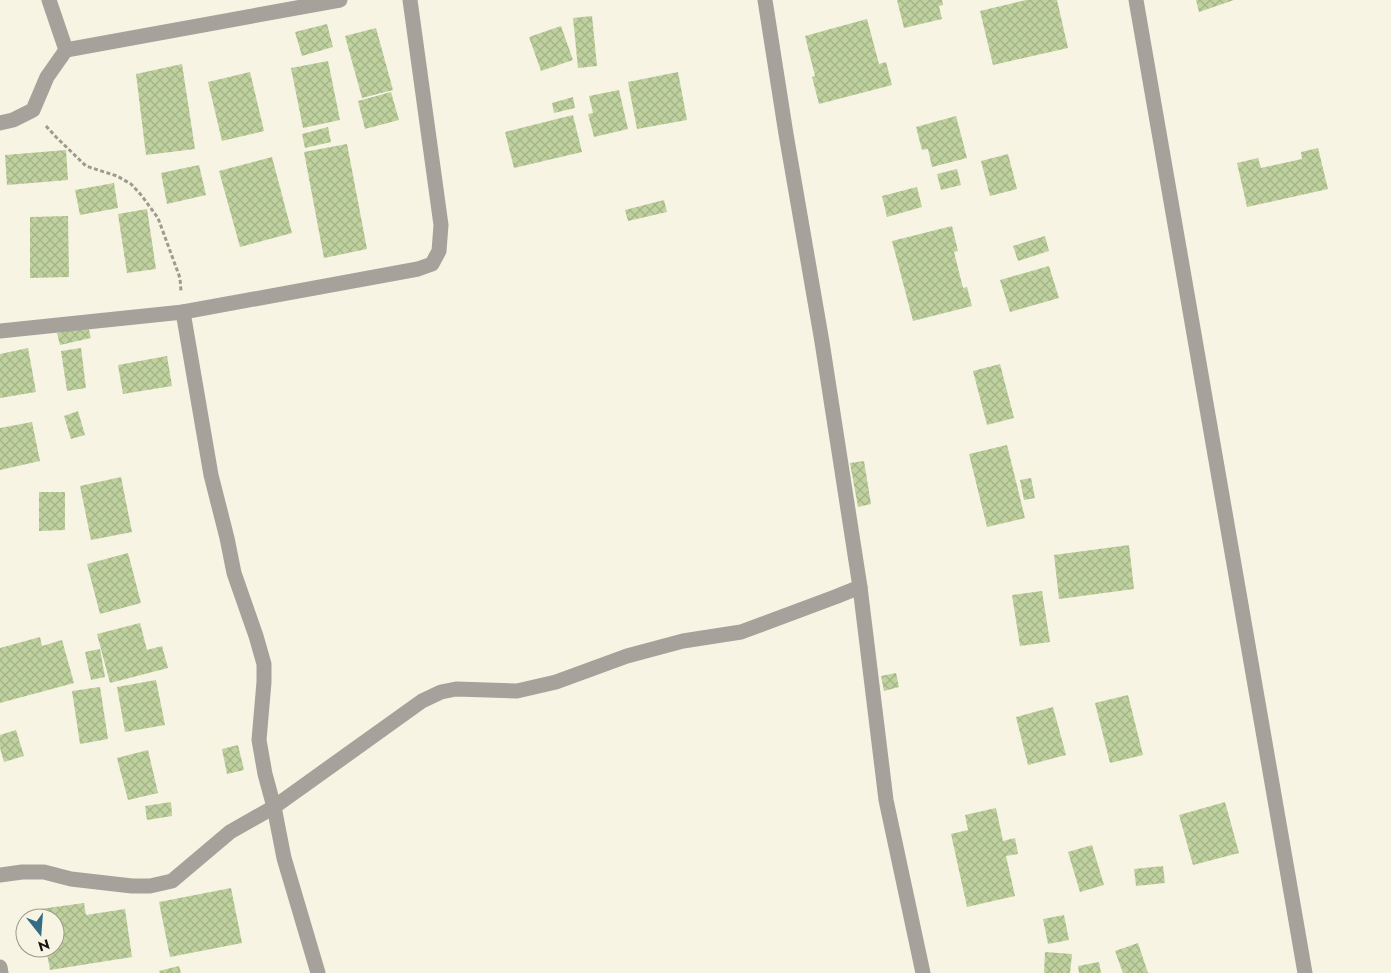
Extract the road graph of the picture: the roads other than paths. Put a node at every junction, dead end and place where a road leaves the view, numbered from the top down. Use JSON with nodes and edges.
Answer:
{"nodes":[{"id":1,"x":49,"y":0,"type":"edge"},
{"id":2,"x":340,"y":0,"type":"edge"},
{"id":3,"x":410,"y":0,"type":"edge"},
{"id":4,"x":765,"y":0,"type":"edge"},
{"id":5,"x":1136,"y":0,"type":"edge"},
{"id":6,"x":66,"y":50,"type":"junction"},
{"id":7,"x":0,"y":123,"type":"edge"},
{"id":8,"x":183,"y":312,"type":"junction"},
{"id":9,"x":0,"y":332,"type":"edge"},
{"id":10,"x":860,"y":587,"type":"junction"},
{"id":11,"x":274,"y":807,"type":"junction"},
{"id":12,"x":0,"y":875,"type":"edge"},
{"id":13,"x":0,"y":967,"type":"edge"},
{"id":14,"x":1,"y":973,"type":"edge"},
{"id":15,"x":318,"y":973,"type":"edge"},
{"id":16,"x":923,"y":973,"type":"edge"},
{"id":17,"x":1305,"y":973,"type":"edge"}],
"edges":[{"from":1,"to":6,"type":"street"},
{"from":2,"to":6,"type":"street"},
{"from":3,"to":8,"type":"street"},
{"from":4,"to":10,"type":"street"},
{"from":5,"to":17,"type":"street"},
{"from":6,"to":7,"type":"street"},
{"from":8,"to":9,"type":"street"},
{"from":8,"to":11,"type":"street"},
{"from":10,"to":11,"type":"street"},
{"from":10,"to":16,"type":"street"},
{"from":11,"to":12,"type":"street"},
{"from":11,"to":15,"type":"street"},
{"from":13,"to":14,"type":"street"}]}
